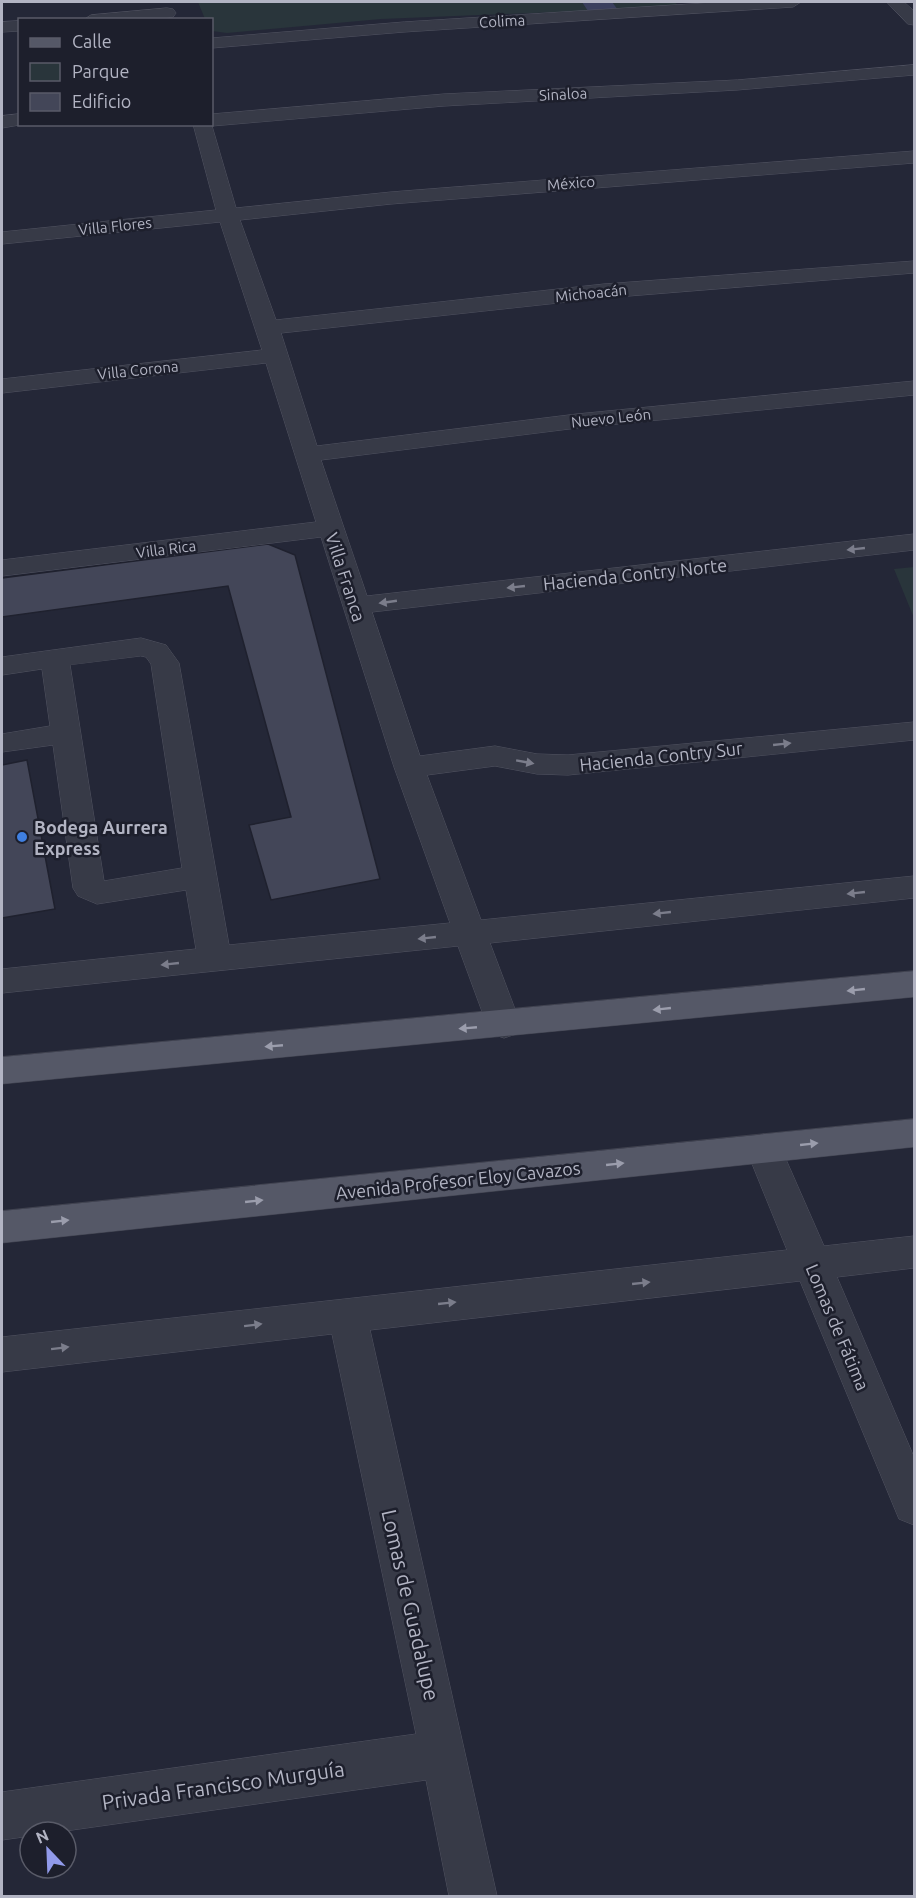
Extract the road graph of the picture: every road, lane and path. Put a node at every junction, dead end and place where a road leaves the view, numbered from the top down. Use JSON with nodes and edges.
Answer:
{"nodes":[{"id":1,"x":793,"y":2,"type":"edge"},
{"id":2,"x":894,"y":2,"type":"edge"},
{"id":3,"x":166,"y":11,"type":"edge"},
{"id":4,"x":108,"y":18,"type":"edge"},
{"id":5,"x":915,"y":20,"type":"edge"},
{"id":6,"x":18,"y":26,"type":"edge"},
{"id":7,"x":2,"y":27,"type":"edge"},
{"id":8,"x":213,"y":43,"type":"edge"},
{"id":9,"x":915,"y":70,"type":"edge"},
{"id":10,"x":18,"y":120,"type":"edge"},
{"id":11,"x":213,"y":120,"type":"edge"},
{"id":12,"x":2,"y":122,"type":"edge"},
{"id":13,"x":203,"y":126,"type":"edge"},
{"id":14,"x":915,"y":157,"type":"edge"},
{"id":15,"x":228,"y":215,"type":"junction"},
{"id":16,"x":2,"y":238,"type":"edge"},
{"id":17,"x":915,"y":267,"type":"edge"},
{"id":18,"x":268,"y":328,"type":"junction"},
{"id":19,"x":274,"y":355,"type":"junction"},
{"id":20,"x":2,"y":386,"type":"edge"},
{"id":21,"x":915,"y":388,"type":"edge"},
{"id":22,"x":309,"y":454,"type":"junction"},
{"id":23,"x":330,"y":528,"type":"junction"},
{"id":24,"x":915,"y":542,"type":"edge"},
{"id":25,"x":2,"y":568,"type":"edge"},
{"id":26,"x":356,"y":606,"type":"junction"},
{"id":27,"x":55,"y":659,"type":"junction"},
{"id":28,"x":2,"y":666,"type":"edge"},
{"id":29,"x":915,"y":731,"type":"edge"},
{"id":30,"x":66,"y":733,"type":"junction"},
{"id":31,"x":2,"y":743,"type":"edge"},
{"id":32,"x":409,"y":767,"type":"junction"},
{"id":33,"x":199,"y":878,"type":"junction"},
{"id":34,"x":915,"y":887,"type":"edge"},
{"id":35,"x":470,"y":933,"type":"junction"},
{"id":36,"x":215,"y":960,"type":"junction"},
{"id":37,"x":2,"y":981,"type":"edge"},
{"id":38,"x":915,"y":984,"type":"edge"},
{"id":39,"x":504,"y":1025,"type":"junction"},
{"id":40,"x":2,"y":1071,"type":"edge"},
{"id":41,"x":915,"y":1133,"type":"edge"},
{"id":42,"x":764,"y":1149,"type":"junction"},
{"id":43,"x":2,"y":1227,"type":"edge"},
{"id":44,"x":915,"y":1252,"type":"edge"},
{"id":45,"x":812,"y":1266,"type":"junction"},
{"id":46,"x":347,"y":1314,"type":"junction"},
{"id":47,"x":2,"y":1354,"type":"edge"},
{"id":48,"x":915,"y":1504,"type":"edge"},
{"id":49,"x":444,"y":1754,"type":"junction"},
{"id":50,"x":2,"y":1816,"type":"edge"},
{"id":51,"x":473,"y":1896,"type":"edge"}],
"edges":[{"from":1,"to":8,"type":"street","name":"Colima"},
{"from":2,"to":5,"type":"street"},
{"from":3,"to":4,"type":"street"},
{"from":6,"to":7,"type":"street"},
{"from":9,"to":11,"type":"street","name":"Sinaloa"},
{"from":10,"to":12,"type":"street"},
{"from":13,"to":15,"type":"street","name":"Villa Franca"},
{"from":14,"to":15,"type":"street","name":"México"},
{"from":15,"to":16,"type":"street","name":"Villa Flores"},
{"from":15,"to":18,"type":"street","name":"Villa Franca"},
{"from":17,"to":18,"type":"street","name":"Michoacán"},
{"from":18,"to":19,"type":"street","name":"Villa Franca"},
{"from":19,"to":20,"type":"street","name":"Villa Corona"},
{"from":19,"to":22,"type":"street","name":"Villa Franca"},
{"from":21,"to":22,"type":"street","name":"Nuevo León"},
{"from":22,"to":23,"type":"street","name":"Villa Franca"},
{"from":23,"to":25,"type":"street","name":"Villa Rica"},
{"from":23,"to":26,"type":"street","name":"Villa Franca"},
{"from":24,"to":26,"type":"street","name":"Hacienda Contry Norte","one_way":true},
{"from":26,"to":32,"type":"street","name":"Villa Franca"},
{"from":27,"to":28,"type":"street"},
{"from":27,"to":30,"type":"street"},
{"from":27,"to":33,"type":"street"},
{"from":32,"to":29,"type":"street","name":"Hacienda Contry Sur","one_way":true},
{"from":30,"to":31,"type":"street"},
{"from":30,"to":33,"type":"street"},
{"from":32,"to":35,"type":"street","name":"Villa Franca"},
{"from":33,"to":36,"type":"street"},
{"from":34,"to":35,"type":"street","one_way":true},
{"from":35,"to":36,"type":"street","one_way":true},
{"from":35,"to":39,"type":"street","name":"Villa Franca"},
{"from":36,"to":37,"type":"street","one_way":true},
{"from":38,"to":39,"type":"main road","one_way":true},
{"from":39,"to":40,"type":"main road","one_way":true},
{"from":42,"to":41,"type":"main road","name":"Avenida Profesor Eloy Cavazos","one_way":true},
{"from":43,"to":42,"type":"main road","name":"Avenida Profesor Eloy Cavazos","one_way":true},
{"from":42,"to":45,"type":"street","name":"Lomas de Fátima"},
{"from":44,"to":45,"type":"street"},
{"from":46,"to":45,"type":"street","one_way":true},
{"from":45,"to":48,"type":"street","name":"Lomas de Fátima"},
{"from":47,"to":46,"type":"street","one_way":true},
{"from":46,"to":49,"type":"street","name":"Lomas de Guadalupe"},
{"from":49,"to":50,"type":"street","name":"Privada Francisco Murguía"},
{"from":49,"to":51,"type":"street","name":"Lomas de Guadalupe"}]}
